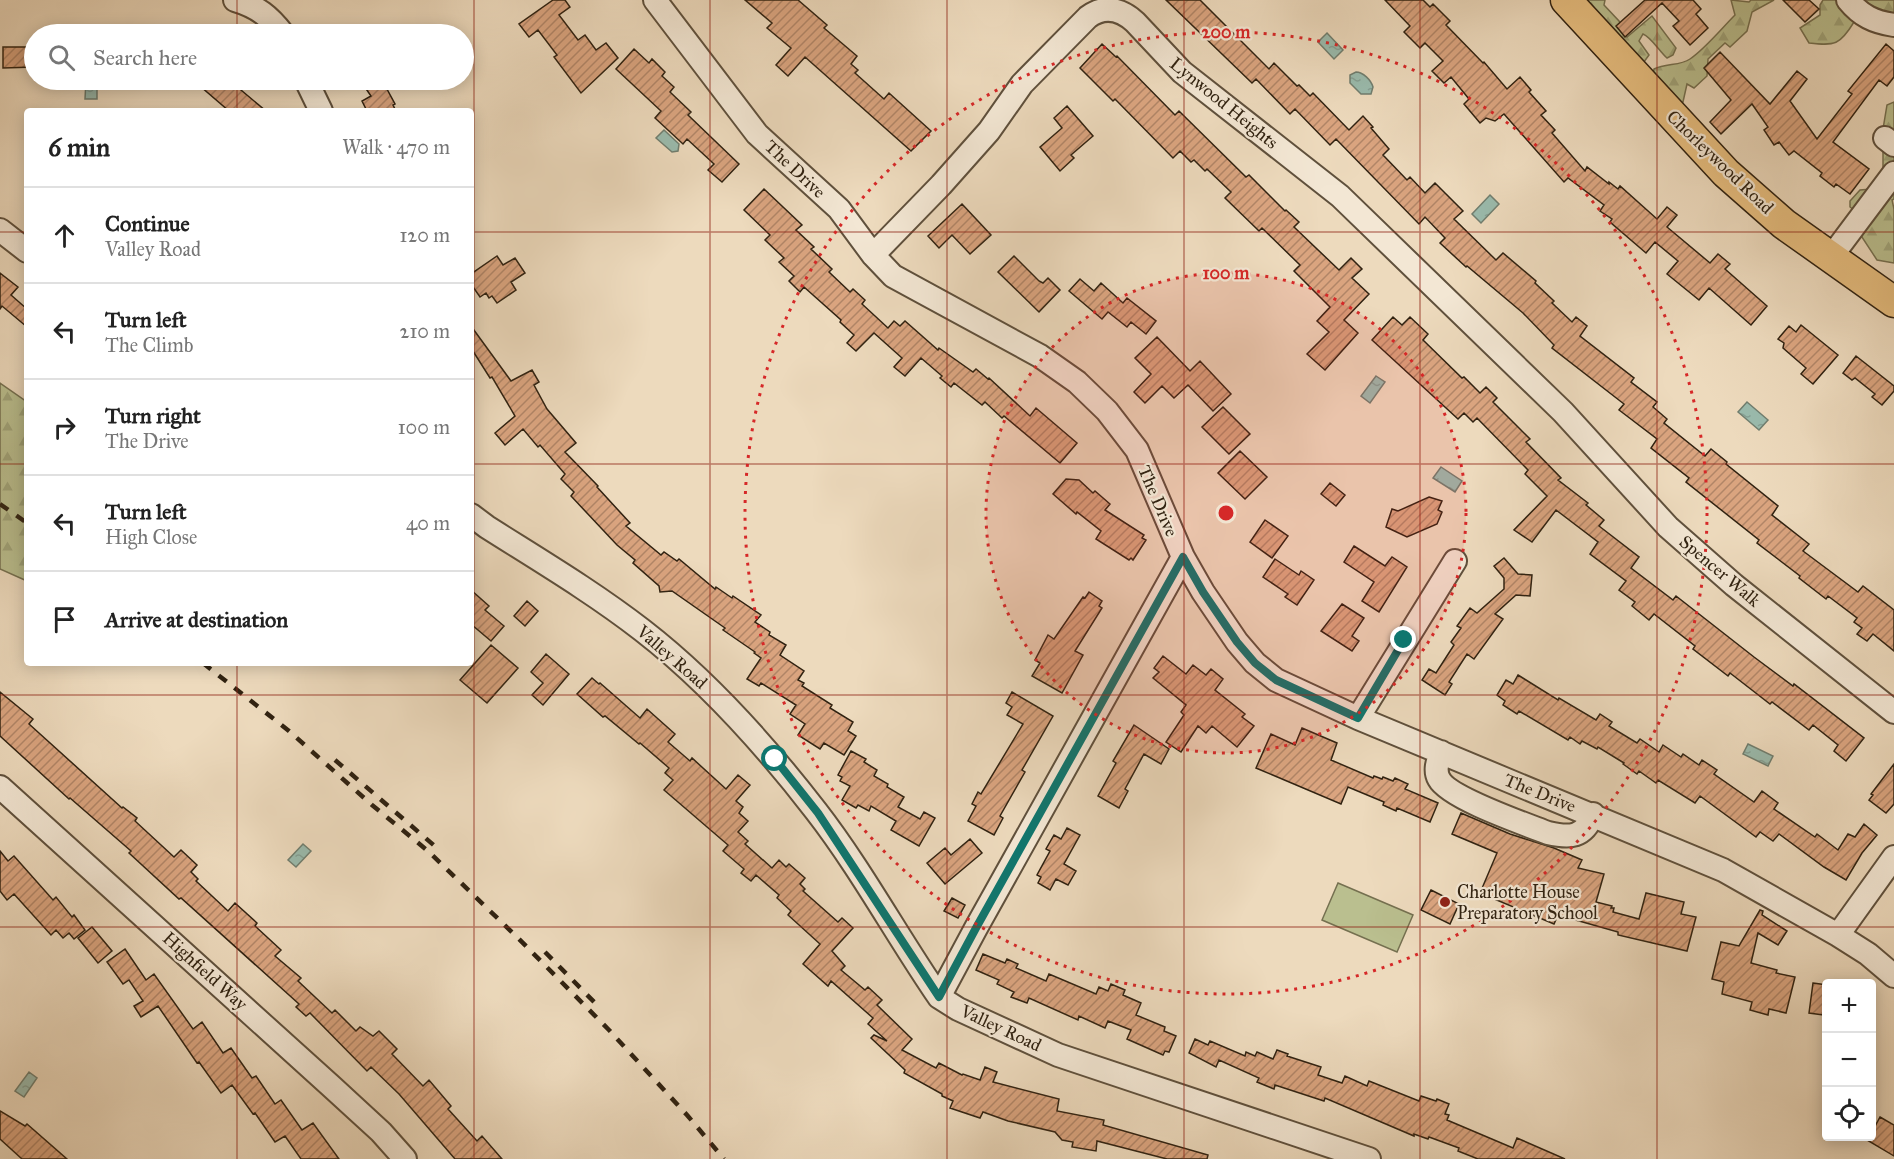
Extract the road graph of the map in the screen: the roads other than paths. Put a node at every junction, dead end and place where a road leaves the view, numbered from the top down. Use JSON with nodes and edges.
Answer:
{"nodes":[{"id":1,"x":235,"y":0,"type":"edge"},
{"id":2,"x":655,"y":0,"type":"edge"},
{"id":3,"x":1566,"y":0,"type":"edge"},
{"id":4,"x":1848,"y":0,"type":"edge"},
{"id":5,"x":1100,"y":5,"type":"edge"},
{"id":6,"x":275,"y":24,"type":"edge"},
{"id":7,"x":1894,"y":26,"type":"edge"},
{"id":8,"x":311,"y":90,"type":"edge"},
{"id":9,"x":320,"y":108,"type":"edge"},
{"id":10,"x":1894,"y":173,"type":"edge"},
{"id":11,"x":0,"y":230,"type":"edge"},
{"id":12,"x":24,"y":249,"type":"edge"},
{"id":13,"x":873,"y":255,"type":"junction"},
{"id":14,"x":1831,"y":257,"type":"junction"},
{"id":15,"x":1894,"y":302,"type":"edge"},
{"id":16,"x":1563,"y":412,"type":"joint"},
{"id":17,"x":474,"y":517,"type":"edge"},
{"id":18,"x":1183,"y":557,"type":"junction"},
{"id":19,"x":1455,"y":561,"type":"dead end"},
{"id":20,"x":1894,"y":712,"type":"edge"},
{"id":21,"x":1358,"y":718,"type":"junction"},
{"id":22,"x":1441,"y":752,"type":"junction"},
{"id":23,"x":0,"y":787,"type":"edge"},
{"id":24,"x":1593,"y":814,"type":"junction"},
{"id":25,"x":1894,"y":857,"type":"edge"},
{"id":26,"x":1838,"y":935,"type":"junction"},
{"id":27,"x":1894,"y":976,"type":"edge"},
{"id":28,"x":939,"y":997,"type":"junction"},
{"id":29,"x":405,"y":1159,"type":"edge"},
{"id":30,"x":1369,"y":1159,"type":"edge"}],
"edges":[{"from":1,"to":6,"type":"street"},
{"from":2,"to":13,"type":"street","name":"The Drive"},
{"from":3,"to":14,"type":"main road","name":"Chorleywood Road"},
{"from":4,"to":7,"type":"street"},
{"from":5,"to":13,"type":"street","name":"Lynwood Heights"},
{"from":5,"to":16,"type":"street","name":"Lynwood Heights"},
{"from":8,"to":9,"type":"street"},
{"from":10,"to":14,"type":"street"},
{"from":11,"to":12,"type":"street"},
{"from":13,"to":18,"type":"street","name":"The Drive"},
{"from":14,"to":15,"type":"main road","name":"Chorleywood Road"},
{"from":16,"to":20,"type":"street","name":"Spencer Walk"},
{"from":17,"to":28,"type":"street","name":"Valley Road"},
{"from":18,"to":21,"type":"street","name":"The Drive"},
{"from":18,"to":28,"type":"street"},
{"from":19,"to":21,"type":"street"},
{"from":21,"to":22,"type":"street","name":"The Drive"},
{"from":22,"to":24,"type":"street","name":"The Drive"},
{"from":22,"to":24,"type":"street"},
{"from":23,"to":29,"type":"street","name":"Highfield Way"},
{"from":24,"to":26,"type":"street","name":"The Drive"},
{"from":25,"to":26,"type":"street"},
{"from":26,"to":27,"type":"street","name":"The Drive"},
{"from":28,"to":30,"type":"street","name":"Valley Road"}]}
